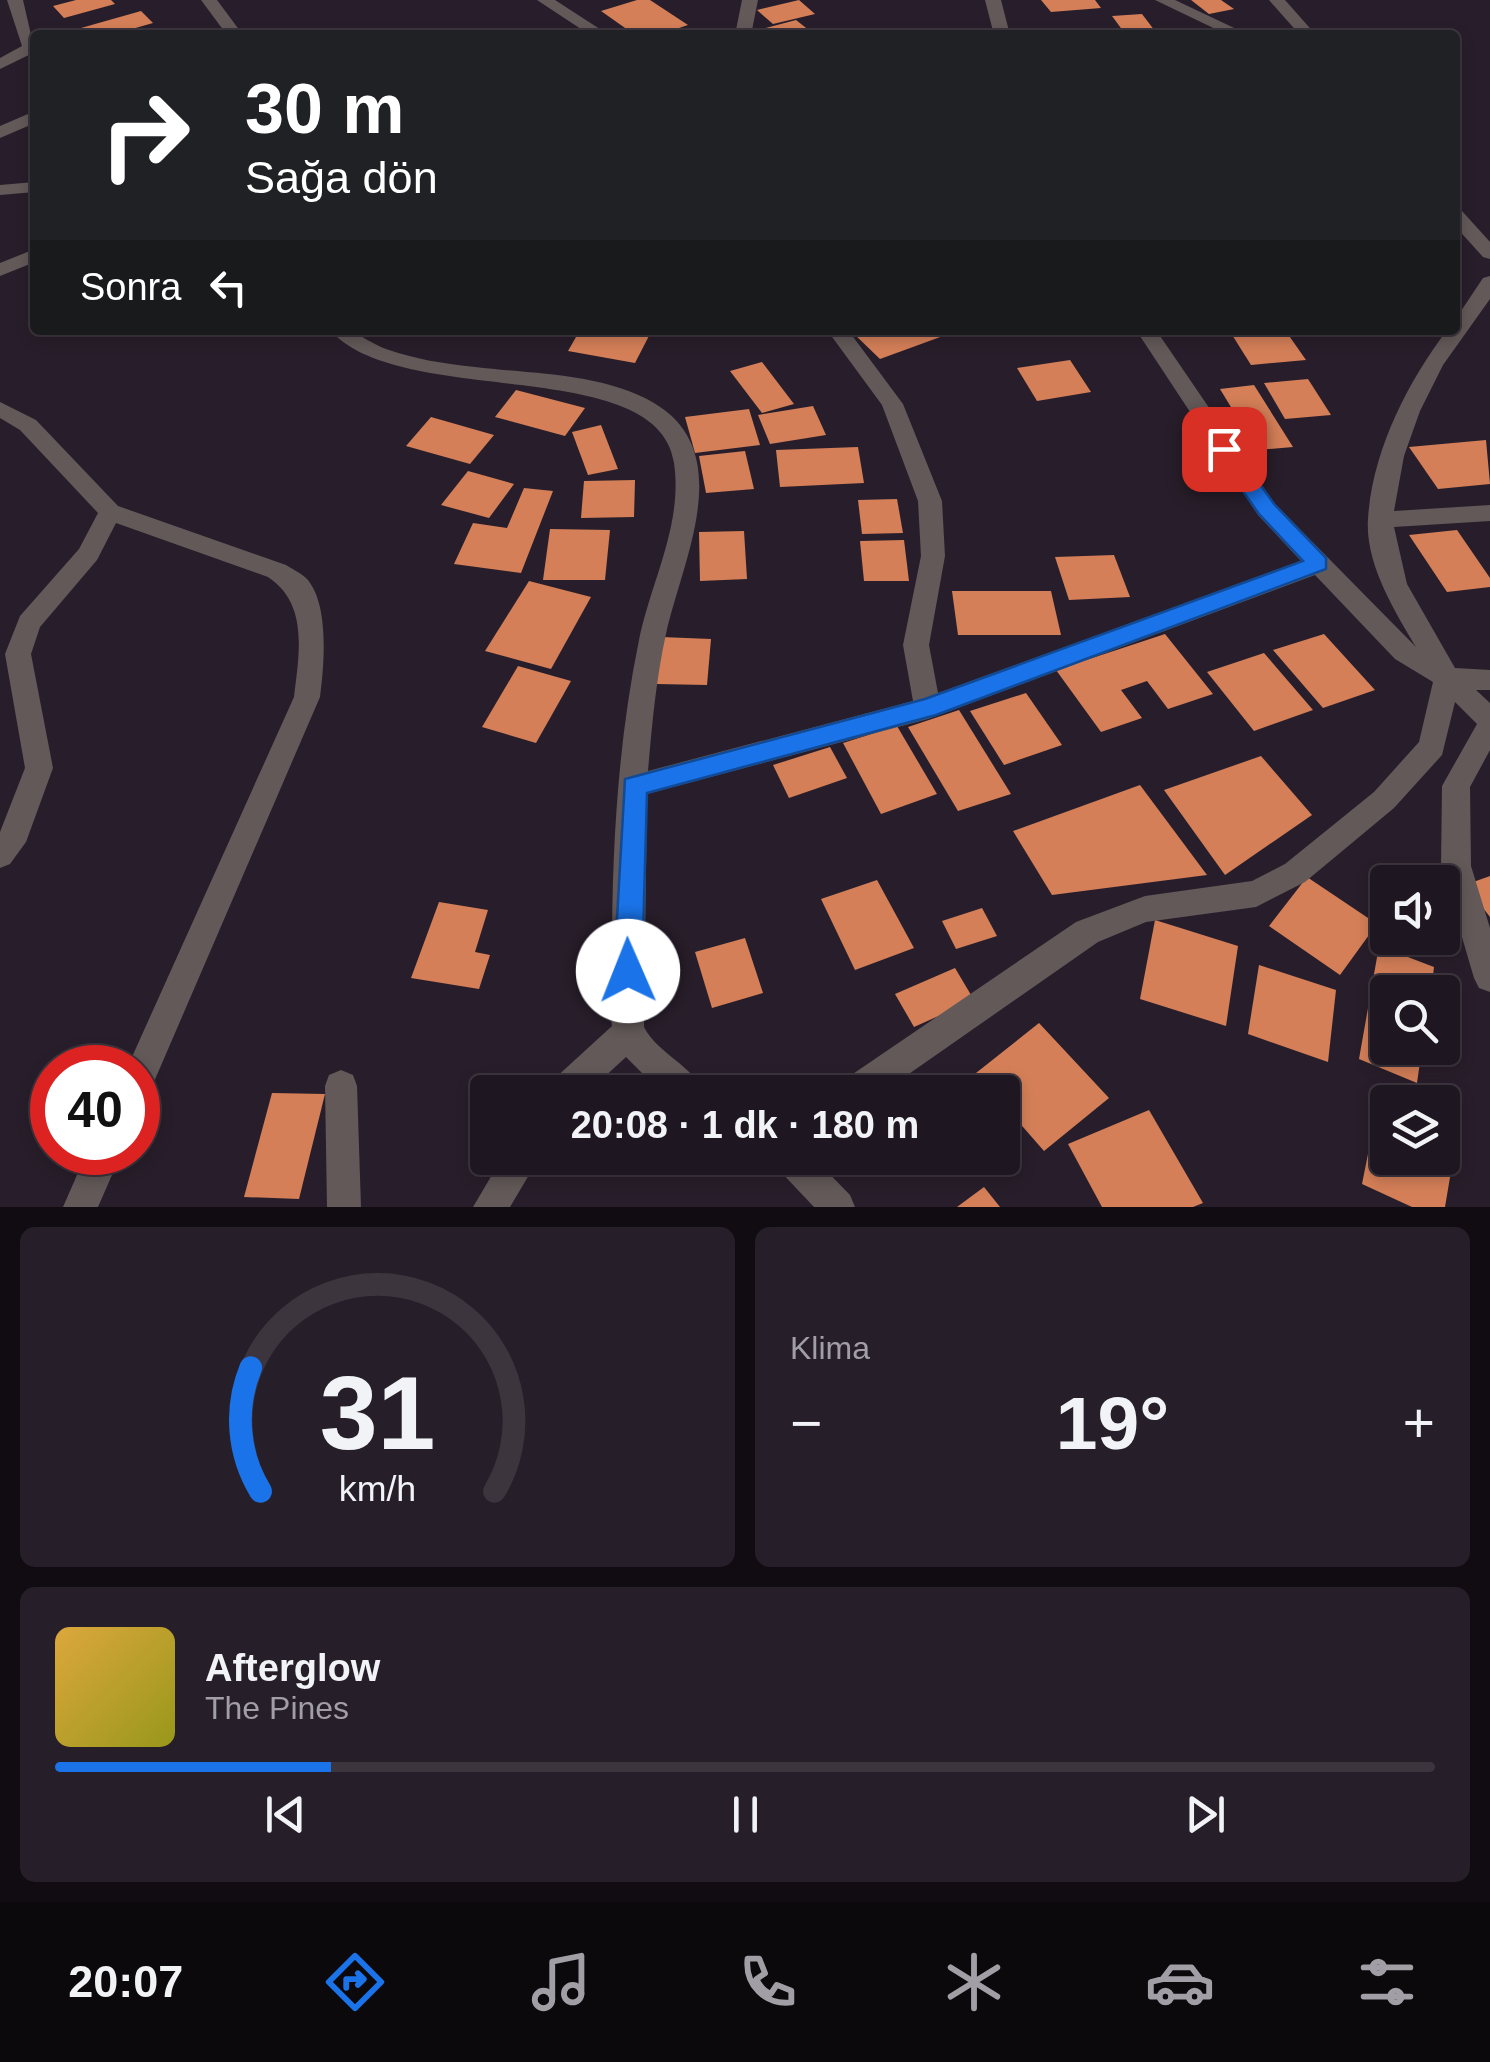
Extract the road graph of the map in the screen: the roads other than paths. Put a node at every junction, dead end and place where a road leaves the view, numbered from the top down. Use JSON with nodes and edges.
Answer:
{"nodes":[{"id":1,"x":15,"y":0,"type":"edge"},
{"id":2,"x":209,"y":0,"type":"edge"},
{"id":3,"x":545,"y":0,"type":"edge"},
{"id":4,"x":750,"y":0,"type":"edge"},
{"id":5,"x":993,"y":0,"type":"edge"},
{"id":6,"x":1163,"y":0,"type":"edge"},
{"id":7,"x":1277,"y":0,"type":"edge"},
{"id":8,"x":231,"y":30,"type":"edge"},
{"id":9,"x":593,"y":30,"type":"edge"},
{"id":10,"x":744,"y":30,"type":"edge"},
{"id":11,"x":1001,"y":30,"type":"edge"},
{"id":12,"x":1230,"y":30,"type":"edge"},
{"id":13,"x":1304,"y":30,"type":"edge"},
{"id":14,"x":0,"y":64,"type":"edge"},
{"id":15,"x":30,"y":118,"type":"edge"},
{"id":16,"x":0,"y":133,"type":"edge"},
{"id":17,"x":30,"y":187,"type":"edge"},
{"id":18,"x":0,"y":190,"type":"edge"},
{"id":19,"x":1460,"y":220,"type":"edge"},
{"id":20,"x":1490,"y":253,"type":"edge"},
{"id":21,"x":30,"y":257,"type":"edge"},
{"id":22,"x":0,"y":270,"type":"edge"},
{"id":23,"x":1490,"y":282,"type":"edge"},
{"id":24,"x":1460,"y":332,"type":"edge"},
{"id":25,"x":348,"y":335,"type":"edge"},
{"id":26,"x":388,"y":335,"type":"edge"},
{"id":27,"x":841,"y":335,"type":"edge"},
{"id":28,"x":1149,"y":335,"type":"edge"},
{"id":29,"x":1458,"y":335,"type":"edge"},
{"id":30,"x":381,"y":355,"type":"junction"},
{"id":31,"x":0,"y":409,"type":"edge"},
{"id":32,"x":110,"y":512,"type":"junction"},
{"id":33,"x":1490,"y":513,"type":"edge"},
{"id":34,"x":1380,"y":520,"type":"junction"},
{"id":35,"x":1318,"y":564,"type":"junction"},
{"id":36,"x":1447,"y":678,"type":"junction"},
{"id":37,"x":1490,"y":680,"type":"edge"},
{"id":38,"x":928,"y":708,"type":"junction"},
{"id":39,"x":1490,"y":723,"type":"edge"},
{"id":40,"x":634,"y":786,"type":"junction"},
{"id":41,"x":0,"y":856,"type":"edge"},
{"id":42,"x":1490,"y":978,"type":"edge"},
{"id":43,"x":629,"y":1032,"type":"junction"},
{"id":44,"x":154,"y":1045,"type":"edge"},
{"id":45,"x":583,"y":1075,"type":"edge"},
{"id":46,"x":664,"y":1075,"type":"edge"},
{"id":47,"x":881,"y":1075,"type":"edge"},
{"id":48,"x":341,"y":1086,"type":"dead end"},
{"id":49,"x":95,"y":1175,"type":"edge"},
{"id":50,"x":511,"y":1175,"type":"edge"},
{"id":51,"x":807,"y":1175,"type":"edge"},
{"id":52,"x":80,"y":1207,"type":"edge"},
{"id":53,"x":344,"y":1207,"type":"edge"},
{"id":54,"x":490,"y":1207,"type":"edge"},
{"id":55,"x":838,"y":1207,"type":"edge"}],
"edges":[{"from":1,"to":14,"type":"street"},
{"from":2,"to":8,"type":"street"},
{"from":3,"to":9,"type":"street"},
{"from":4,"to":10,"type":"street"},
{"from":5,"to":11,"type":"street"},
{"from":6,"to":12,"type":"street"},
{"from":7,"to":13,"type":"street"},
{"from":15,"to":16,"type":"street"},
{"from":17,"to":18,"type":"street"},
{"from":19,"to":20,"type":"street"},
{"from":21,"to":22,"type":"street"},
{"from":23,"to":24,"type":"street"},
{"from":25,"to":30,"type":"street"},
{"from":26,"to":30,"type":"street"},
{"from":27,"to":38,"type":"street"},
{"from":28,"to":35,"type":"street"},
{"from":29,"to":34,"type":"street"},
{"from":30,"to":40,"type":"street"},
{"from":31,"to":32,"type":"street"},
{"from":32,"to":41,"type":"street"},
{"from":32,"to":44,"type":"street"},
{"from":33,"to":34,"type":"street"},
{"from":34,"to":36,"type":"street"},
{"from":35,"to":36,"type":"street"},
{"from":35,"to":38,"type":"street"},
{"from":36,"to":37,"type":"street"},
{"from":36,"to":39,"type":"street"},
{"from":36,"to":47,"type":"street"},
{"from":38,"to":40,"type":"street"},
{"from":39,"to":42,"type":"street"},
{"from":40,"to":43,"type":"street"},
{"from":43,"to":45,"type":"street"},
{"from":43,"to":46,"type":"street"},
{"from":48,"to":53,"type":"street"},
{"from":49,"to":52,"type":"street"},
{"from":50,"to":54,"type":"street"},
{"from":51,"to":55,"type":"street"}]}
